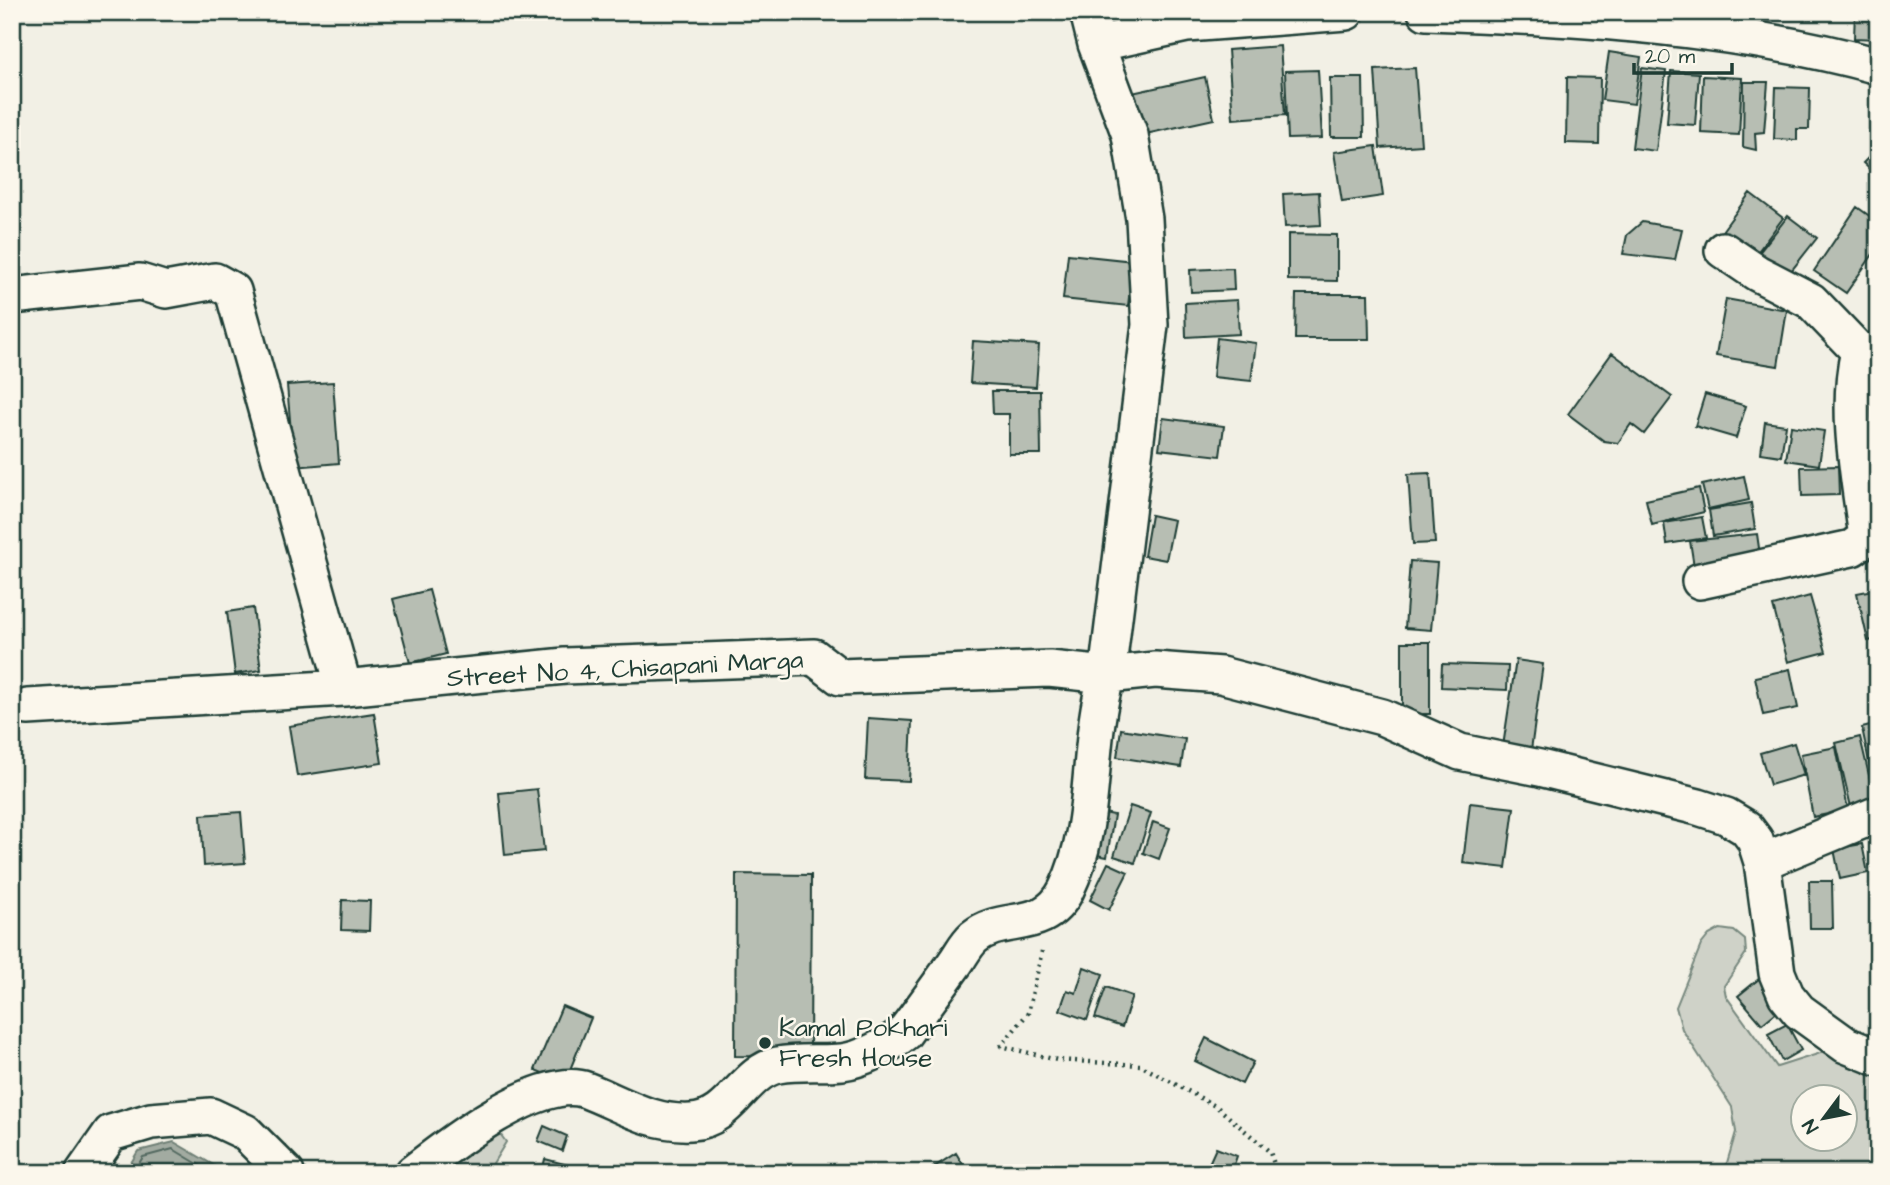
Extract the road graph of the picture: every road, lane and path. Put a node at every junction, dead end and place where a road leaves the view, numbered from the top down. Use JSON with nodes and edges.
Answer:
{"nodes":[{"id":1,"x":1346,"y":12,"type":"edge"},
{"id":2,"x":1426,"y":12,"type":"edge"},
{"id":3,"x":1586,"y":15,"type":"edge"},
{"id":4,"x":1092,"y":28,"type":"edge"},
{"id":5,"x":1878,"y":66,"type":"edge"},
{"id":6,"x":1723,"y":250,"type":"dead end"},
{"id":7,"x":12,"y":296,"type":"edge"},
{"id":8,"x":1868,"y":352,"type":"edge"},
{"id":9,"x":1700,"y":581,"type":"dead end"},
{"id":10,"x":1107,"y":676,"type":"junction"},
{"id":11,"x":345,"y":688,"type":"junction"},
{"id":12,"x":28,"y":707,"type":"dead end"},
{"id":13,"x":1878,"y":814,"type":"edge"},
{"id":14,"x":1762,"y":862,"type":"junction"},
{"id":15,"x":1042,"y":946,"type":"dead end"},
{"id":16,"x":1878,"y":1058,"type":"edge"},
{"id":17,"x":83,"y":1173,"type":"edge"},
{"id":18,"x":286,"y":1173,"type":"edge"},
{"id":19,"x":413,"y":1173,"type":"edge"},
{"id":20,"x":1278,"y":1173,"type":"edge"}],
"edges":[{"from":1,"to":4,"type":"street"},
{"from":2,"to":3,"type":"street"},
{"from":3,"to":5,"type":"street"},
{"from":4,"to":10,"type":"street"},
{"from":6,"to":8,"type":"street"},
{"from":7,"to":11,"type":"street"},
{"from":8,"to":9,"type":"street"},
{"from":10,"to":11,"type":"street","name":"Street No 4, Chisapani Marga"},
{"from":10,"to":14,"type":"street","name":"Street No 4, Chisapani Marga"},
{"from":10,"to":19,"type":"street"},
{"from":11,"to":12,"type":"street","name":"Street No 4, Chisapani Marga"},
{"from":13,"to":14,"type":"street"},
{"from":14,"to":16,"type":"street","name":"Street No 4, Chisapani Marga"},
{"from":15,"to":20,"type":"path"},
{"from":17,"to":18,"type":"street"}]}
